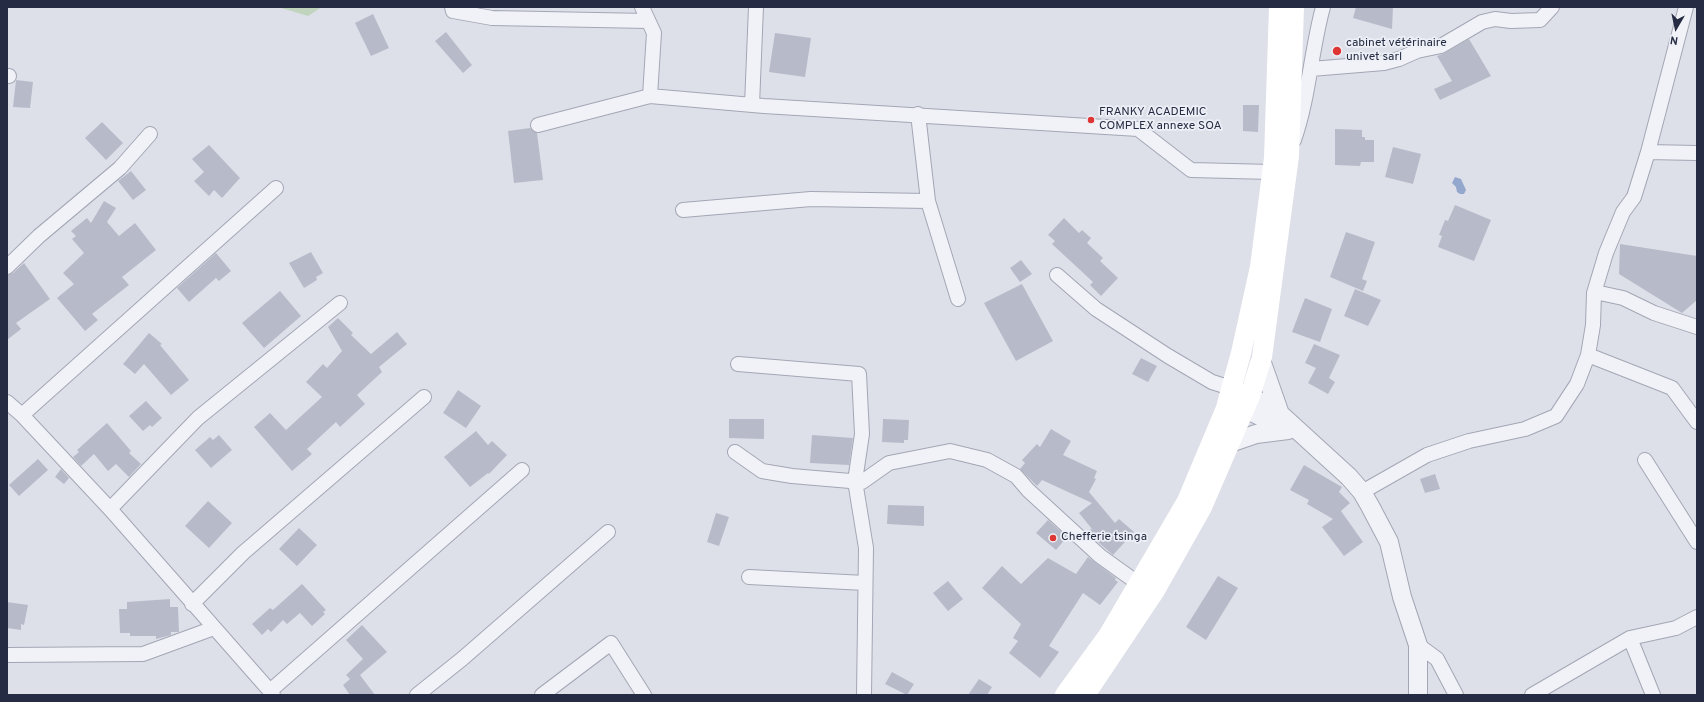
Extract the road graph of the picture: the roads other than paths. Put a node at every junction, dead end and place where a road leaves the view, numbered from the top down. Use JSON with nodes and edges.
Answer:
{"nodes":[{"id":1,"x":452,"y":7,"type":"edge"},
{"id":2,"x":642,"y":7,"type":"edge"},
{"id":3,"x":756,"y":7,"type":"edge"},
{"id":4,"x":1279,"y":7,"type":"edge"},
{"id":5,"x":1294,"y":7,"type":"edge"},
{"id":6,"x":1323,"y":7,"type":"edge"},
{"id":7,"x":1552,"y":7,"type":"edge"},
{"id":8,"x":1686,"y":7,"type":"edge"},
{"id":9,"x":648,"y":21,"type":"junction"},
{"id":10,"x":1311,"y":69,"type":"junction"},
{"id":11,"x":650,"y":96,"type":"junction"},
{"id":12,"x":752,"y":105,"type":"junction"},
{"id":13,"x":918,"y":114,"type":"junction"},
{"id":14,"x":538,"y":126,"type":"dead end"},
{"id":15,"x":150,"y":134,"type":"dead end"},
{"id":16,"x":1648,"y":152,"type":"junction"},
{"id":17,"x":1697,"y":153,"type":"edge"},
{"id":18,"x":1289,"y":156,"type":"junction"},
{"id":19,"x":1272,"y":172,"type":"junction"},
{"id":20,"x":276,"y":188,"type":"dead end"},
{"id":21,"x":928,"y":201,"type":"junction"},
{"id":22,"x":683,"y":210,"type":"dead end"},
{"id":23,"x":7,"y":267,"type":"edge"},
{"id":24,"x":1057,"y":275,"type":"dead end"},
{"id":25,"x":1595,"y":292,"type":"junction"},
{"id":26,"x":958,"y":299,"type":"dead end"},
{"id":27,"x":340,"y":303,"type":"dead end"},
{"id":28,"x":1697,"y":326,"type":"edge"},
{"id":29,"x":1588,"y":355,"type":"junction"},
{"id":30,"x":1261,"y":360,"type":"junction"},
{"id":31,"x":738,"y":364,"type":"dead end"},
{"id":32,"x":1230,"y":394,"type":"junction"},
{"id":33,"x":424,"y":397,"type":"dead end"},
{"id":34,"x":7,"y":402,"type":"edge"},
{"id":35,"x":1248,"y":402,"type":"junction"},
{"id":36,"x":1280,"y":414,"type":"junction"},
{"id":37,"x":22,"y":415,"type":"junction"},
{"id":38,"x":1697,"y":422,"type":"edge"},
{"id":39,"x":1294,"y":432,"type":"junction"},
{"id":40,"x":1230,"y":443,"type":"junction"},
{"id":41,"x":734,"y":452,"type":"dead end"},
{"id":42,"x":1645,"y":460,"type":"dead end"},
{"id":43,"x":522,"y":470,"type":"dead end"},
{"id":44,"x":855,"y":481,"type":"junction"},
{"id":45,"x":1362,"y":492,"type":"junction"},
{"id":46,"x":110,"y":509,"type":"junction"},
{"id":47,"x":608,"y":532,"type":"dead end"},
{"id":48,"x":1697,"y":542,"type":"edge"},
{"id":49,"x":749,"y":577,"type":"dead end"},
{"id":50,"x":865,"y":583,"type":"junction"},
{"id":51,"x":1139,"y":584,"type":"junction"},
{"id":52,"x":192,"y":604,"type":"junction"},
{"id":53,"x":1697,"y":617,"type":"edge"},
{"id":54,"x":214,"y":628,"type":"junction"},
{"id":55,"x":1630,"y":638,"type":"junction"},
{"id":56,"x":1418,"y":645,"type":"junction"},
{"id":57,"x":7,"y":655,"type":"edge"},
{"id":58,"x":272,"y":693,"type":"edge"},
{"id":59,"x":417,"y":695,"type":"edge"},
{"id":60,"x":542,"y":695,"type":"edge"},
{"id":61,"x":644,"y":695,"type":"edge"},
{"id":62,"x":864,"y":695,"type":"edge"},
{"id":63,"x":1065,"y":695,"type":"edge"},
{"id":64,"x":1085,"y":695,"type":"edge"},
{"id":65,"x":1418,"y":695,"type":"edge"},
{"id":66,"x":1456,"y":695,"type":"edge"},
{"id":67,"x":1532,"y":695,"type":"edge"},
{"id":68,"x":1653,"y":695,"type":"edge"}],
"edges":[{"from":1,"to":9,"type":"street"},
{"from":2,"to":9,"type":"street"},
{"from":3,"to":12,"type":"street"},
{"from":4,"to":19,"type":"main road"},
{"from":5,"to":18,"type":"main road"},
{"from":6,"to":10,"type":"street"},
{"from":7,"to":10,"type":"street"},
{"from":8,"to":16,"type":"street"},
{"from":9,"to":11,"type":"street"},
{"from":10,"to":18,"type":"street"},
{"from":11,"to":12,"type":"street"},
{"from":11,"to":14,"type":"street"},
{"from":12,"to":13,"type":"street"},
{"from":13,"to":19,"type":"street"},
{"from":13,"to":21,"type":"street"},
{"from":15,"to":23,"type":"street"},
{"from":16,"to":17,"type":"street"},
{"from":16,"to":25,"type":"street"},
{"from":18,"to":30,"type":"main road"},
{"from":19,"to":32,"type":"main road"},
{"from":20,"to":37,"type":"street"},
{"from":21,"to":22,"type":"street"},
{"from":21,"to":26,"type":"street"},
{"from":24,"to":32,"type":"street"},
{"from":25,"to":28,"type":"street"},
{"from":25,"to":29,"type":"street"},
{"from":27,"to":46,"type":"street"},
{"from":29,"to":38,"type":"street"},
{"from":29,"to":45,"type":"street"},
{"from":30,"to":35,"type":"main road"},
{"from":30,"to":36,"type":"street"},
{"from":31,"to":44,"type":"street"},
{"from":32,"to":35,"type":"street"},
{"from":32,"to":51,"type":"main road"},
{"from":33,"to":52,"type":"street"},
{"from":34,"to":37,"type":"street"},
{"from":35,"to":36,"type":"street"},
{"from":35,"to":39,"type":"street"},
{"from":35,"to":40,"type":"main road"},
{"from":36,"to":39,"type":"street"},
{"from":37,"to":46,"type":"street"},
{"from":39,"to":40,"type":"street"},
{"from":39,"to":45,"type":"street"},
{"from":40,"to":64,"type":"main road"},
{"from":41,"to":44,"type":"street"},
{"from":42,"to":48,"type":"street"},
{"from":43,"to":58,"type":"street"},
{"from":44,"to":50,"type":"street"},
{"from":44,"to":51,"type":"street"},
{"from":45,"to":56,"type":"street"},
{"from":46,"to":52,"type":"street"},
{"from":47,"to":59,"type":"street"},
{"from":49,"to":50,"type":"street"},
{"from":50,"to":62,"type":"street"},
{"from":51,"to":63,"type":"main road"},
{"from":52,"to":54,"type":"street"},
{"from":53,"to":55,"type":"street"},
{"from":54,"to":57,"type":"street"},
{"from":54,"to":58,"type":"street"},
{"from":55,"to":67,"type":"street"},
{"from":55,"to":68,"type":"street"},
{"from":56,"to":65,"type":"street"},
{"from":56,"to":66,"type":"street"},
{"from":60,"to":61,"type":"street"}]}
